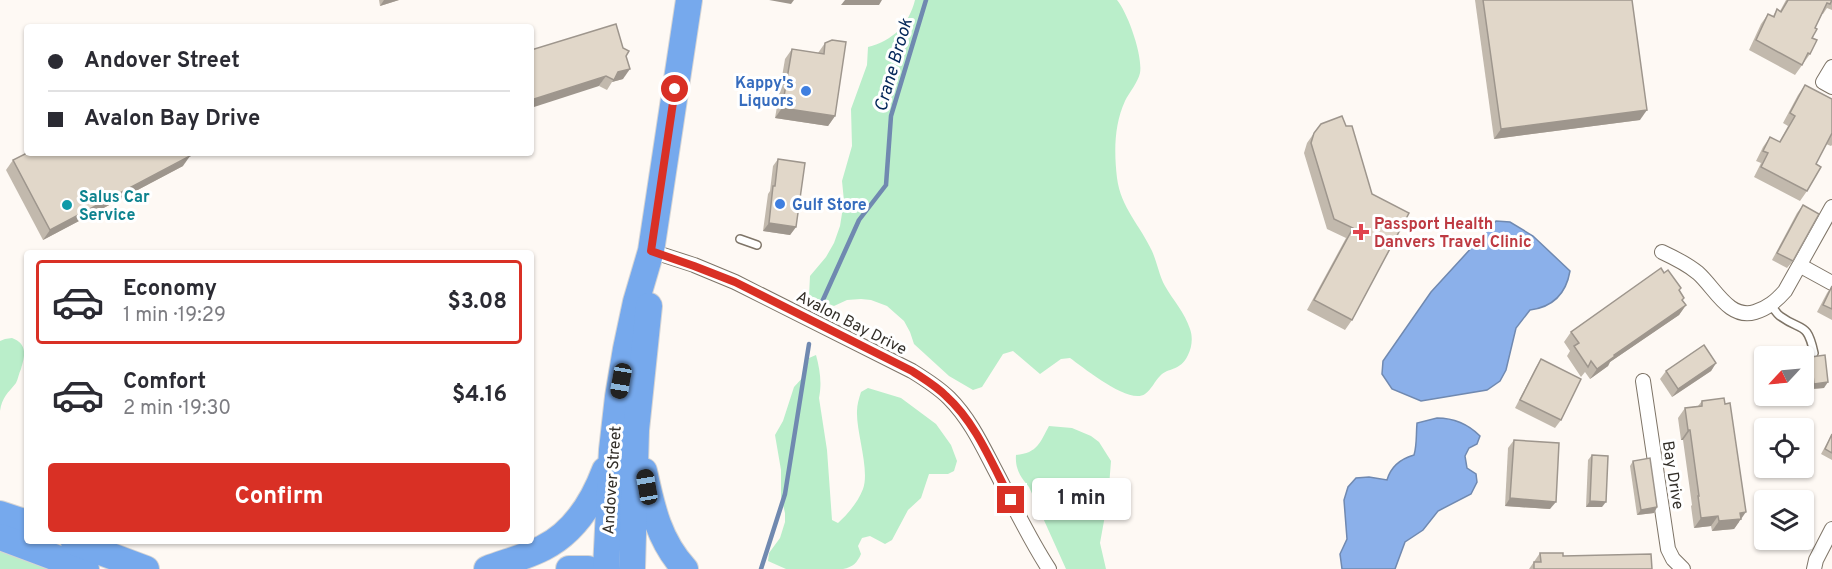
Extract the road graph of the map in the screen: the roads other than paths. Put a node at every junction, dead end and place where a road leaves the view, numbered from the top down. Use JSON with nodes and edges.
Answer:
{"nodes":[{"id":1,"x":689,"y":0,"type":"edge"},
{"id":2,"x":1832,"y":66,"type":"edge"},
{"id":3,"x":1832,"y":87,"type":"edge"},
{"id":4,"x":1832,"y":207,"type":"edge"},
{"id":5,"x":740,"y":239,"type":"dead end"},
{"id":6,"x":757,"y":245,"type":"dead end"},
{"id":7,"x":651,"y":251,"type":"junction"},
{"id":8,"x":1662,"y":252,"type":"dead end"},
{"id":9,"x":1801,"y":266,"type":"junction"},
{"id":10,"x":1832,"y":283,"type":"edge"},
{"id":11,"x":1771,"y":305,"type":"junction"},
{"id":12,"x":1813,"y":346,"type":"edge"},
{"id":13,"x":1643,"y":381,"type":"dead end"},
{"id":14,"x":636,"y":430,"type":"junction"},
{"id":15,"x":612,"y":450,"type":"junction"},
{"id":16,"x":0,"y":514,"type":"edge"},
{"id":17,"x":24,"y":522,"type":"edge"},
{"id":18,"x":1832,"y":529,"type":"edge"},
{"id":19,"x":0,"y":537,"type":"edge"},
{"id":20,"x":79,"y":544,"type":"edge"},
{"id":21,"x":86,"y":569,"type":"edge"},
{"id":22,"x":146,"y":569,"type":"edge"},
{"id":23,"x":487,"y":569,"type":"edge"},
{"id":24,"x":569,"y":569,"type":"edge"},
{"id":25,"x":588,"y":569,"type":"edge"},
{"id":26,"x":606,"y":569,"type":"edge"},
{"id":27,"x":632,"y":569,"type":"edge"},
{"id":28,"x":685,"y":569,"type":"edge"},
{"id":29,"x":1049,"y":569,"type":"edge"},
{"id":30,"x":1683,"y":569,"type":"edge"},
{"id":31,"x":1814,"y":569,"type":"edge"}],
"edges":[{"from":1,"to":7,"type":"highway","name":"Andover Street"},
{"from":2,"to":3,"type":"street"},
{"from":4,"to":9,"type":"street"},
{"from":5,"to":6,"type":"lane"},
{"from":7,"to":14,"type":"highway","name":"Andover Street"},
{"from":7,"to":15,"type":"highway","name":"Andover Street"},
{"from":7,"to":29,"type":"street","name":"Avalon Bay Drive"},
{"from":8,"to":11,"type":"street"},
{"from":9,"to":10,"type":"street"},
{"from":9,"to":11,"type":"street"},
{"from":11,"to":12,"type":"lane"},
{"from":13,"to":30,"type":"street","name":"Bay Drive"},
{"from":14,"to":27,"type":"highway","name":"Andover Street"},
{"from":14,"to":28,"type":"highway"},
{"from":15,"to":23,"type":"highway"},
{"from":15,"to":26,"type":"highway","name":"Andover Street"},
{"from":16,"to":17,"type":"highway"},
{"from":18,"to":31,"type":"street"},
{"from":19,"to":21,"type":"highway"},
{"from":20,"to":22,"type":"highway"},
{"from":24,"to":25,"type":"highway"}]}
